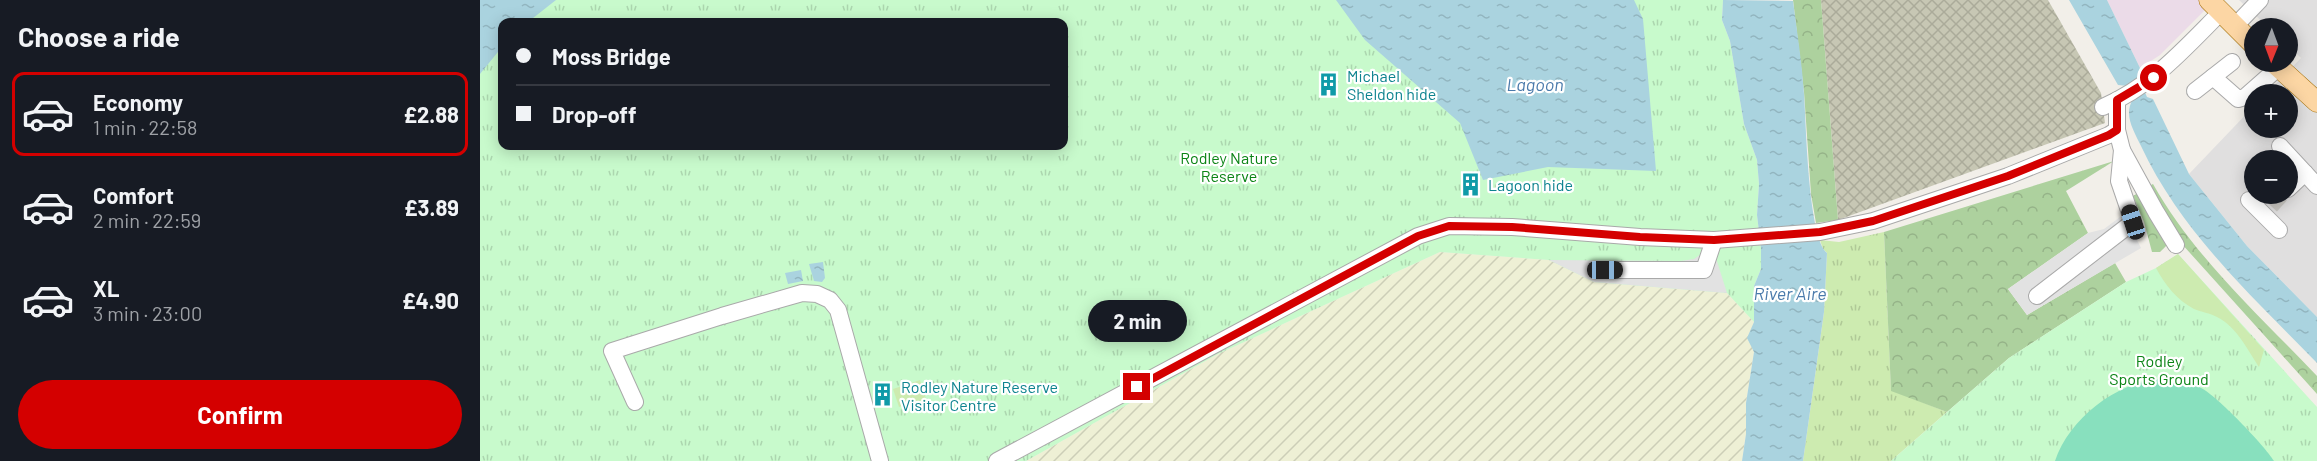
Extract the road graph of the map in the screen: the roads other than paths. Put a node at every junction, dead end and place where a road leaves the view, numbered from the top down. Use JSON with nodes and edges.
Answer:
{"nodes":[{"id":1,"x":2260,"y":0,"type":"edge"},
{"id":2,"x":2222,"y":12,"type":"edge"},
{"id":3,"x":2244,"y":35,"type":"edge"},
{"id":4,"x":2232,"y":62,"type":"dead end"},
{"id":5,"x":2268,"y":72,"type":"edge"},
{"id":6,"x":2285,"y":72,"type":"edge"},
{"id":7,"x":2213,"y":77,"type":"junction"},
{"id":8,"x":2195,"y":91,"type":"dead end"},
{"id":9,"x":2317,"y":102,"type":"edge"},
{"id":10,"x":2117,"y":130,"type":"junction"},
{"id":11,"x":2280,"y":146,"type":"dead end"},
{"id":12,"x":2122,"y":150,"type":"junction"},
{"id":13,"x":2305,"y":173,"type":"junction"},
{"id":14,"x":2298,"y":180,"type":"edge"},
{"id":15,"x":2317,"y":186,"type":"edge"},
{"id":16,"x":2277,"y":204,"type":"edge"},
{"id":17,"x":2280,"y":230,"type":"dead end"},
{"id":18,"x":1714,"y":240,"type":"junction"},
{"id":19,"x":2176,"y":245,"type":"dead end"},
{"id":20,"x":1605,"y":270,"type":"dead end"},
{"id":21,"x":2037,"y":296,"type":"dead end"},
{"id":22,"x":635,"y":402,"type":"dead end"},
{"id":23,"x":880,"y":461,"type":"edge"},
{"id":24,"x":997,"y":461,"type":"edge"}],
"edges":[{"from":1,"to":2,"type":"street"},
{"from":2,"to":3,"type":"main road"},
{"from":2,"to":10,"type":"street"},
{"from":4,"to":7,"type":"street"},
{"from":5,"to":7,"type":"street"},
{"from":6,"to":9,"type":"main road"},
{"from":7,"to":8,"type":"street"},
{"from":10,"to":12,"type":"street"},
{"from":10,"to":18,"type":"street"},
{"from":11,"to":13,"type":"street"},
{"from":12,"to":19,"type":"street"},
{"from":12,"to":21,"type":"street"},
{"from":13,"to":14,"type":"street"},
{"from":13,"to":15,"type":"street"},
{"from":16,"to":17,"type":"street"},
{"from":18,"to":20,"type":"street"},
{"from":18,"to":24,"type":"street"},
{"from":22,"to":23,"type":"street"}]}
